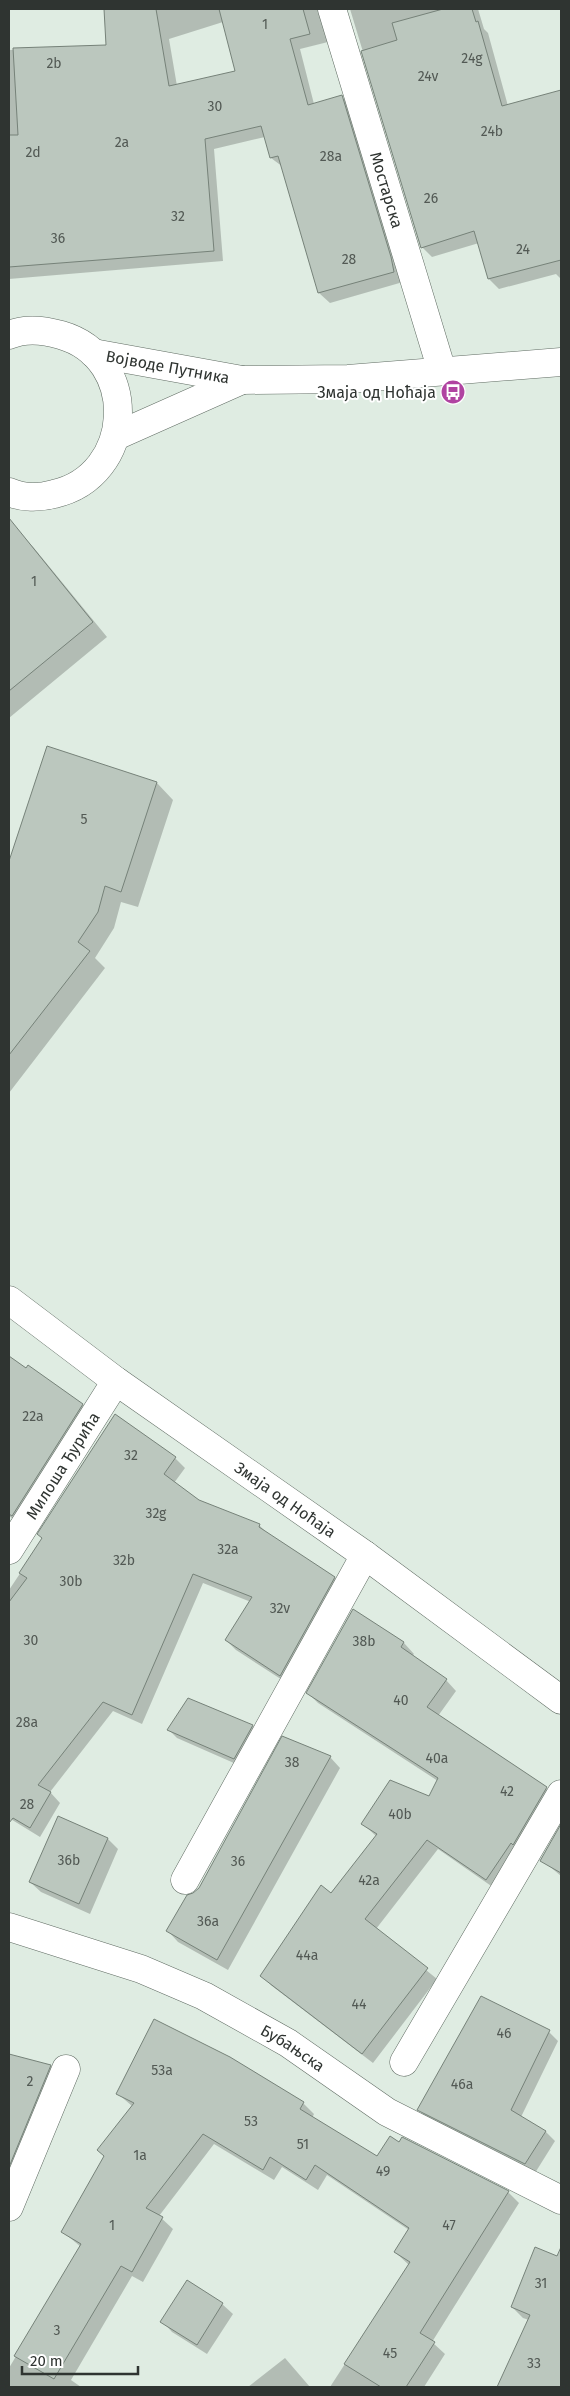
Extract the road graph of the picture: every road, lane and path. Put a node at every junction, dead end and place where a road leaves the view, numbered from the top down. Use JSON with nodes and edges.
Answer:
{"nodes":[{"id":1,"x":332,"y":9,"type":"edge"},
{"id":2,"x":9,"y":335,"type":"edge"},
{"id":3,"x":93,"y":353,"type":"junction"},
{"id":4,"x":561,"y":362,"type":"edge"},
{"id":5,"x":442,"y":371,"type":"junction"},
{"id":6,"x":242,"y":380,"type":"junction"},
{"id":7,"x":116,"y":436,"type":"junction"},
{"id":8,"x":9,"y":492,"type":"edge"},
{"id":9,"x":9,"y":1300,"type":"edge"},
{"id":10,"x":116,"y":1381,"type":"junction"},
{"id":11,"x":9,"y":1550,"type":"edge"},
{"id":12,"x":365,"y":1555,"type":"junction"},
{"id":13,"x":561,"y":1700,"type":"edge"},
{"id":14,"x":561,"y":1794,"type":"edge"},
{"id":15,"x":185,"y":1880,"type":"dead end"},
{"id":16,"x":9,"y":1927,"type":"edge"},
{"id":17,"x":404,"y":2062,"type":"dead end"},
{"id":18,"x":66,"y":2069,"type":"dead end"},
{"id":19,"x":561,"y":2200,"type":"edge"},
{"id":20,"x":9,"y":2207,"type":"edge"}],
"edges":[{"from":1,"to":5,"type":"street","name":"Мостарска"},
{"from":2,"to":3,"type":"street","name":"Војводе Путника"},
{"from":3,"to":6,"type":"street","name":"Војводе Путника"},
{"from":3,"to":7,"type":"street","name":"Војводе Путника"},
{"from":4,"to":5,"type":"street","name":"Војводе Путника"},
{"from":5,"to":6,"type":"street","name":"Војводе Путника"},
{"from":6,"to":7,"type":"street","name":"Војводе Путника"},
{"from":7,"to":8,"type":"street","name":"Војводе Путника"},
{"from":9,"to":10,"type":"street","name":"Змаја од Ноћаја"},
{"from":10,"to":11,"type":"street","name":"Милоша Ђурића"},
{"from":10,"to":12,"type":"street","name":"Змаја од Ноћаја"},
{"from":12,"to":13,"type":"street","name":"Змаја од Ноћаја"},
{"from":12,"to":15,"type":"street"},
{"from":14,"to":17,"type":"street"},
{"from":16,"to":19,"type":"street","name":"Бубањска"},
{"from":18,"to":20,"type":"street"}]}
